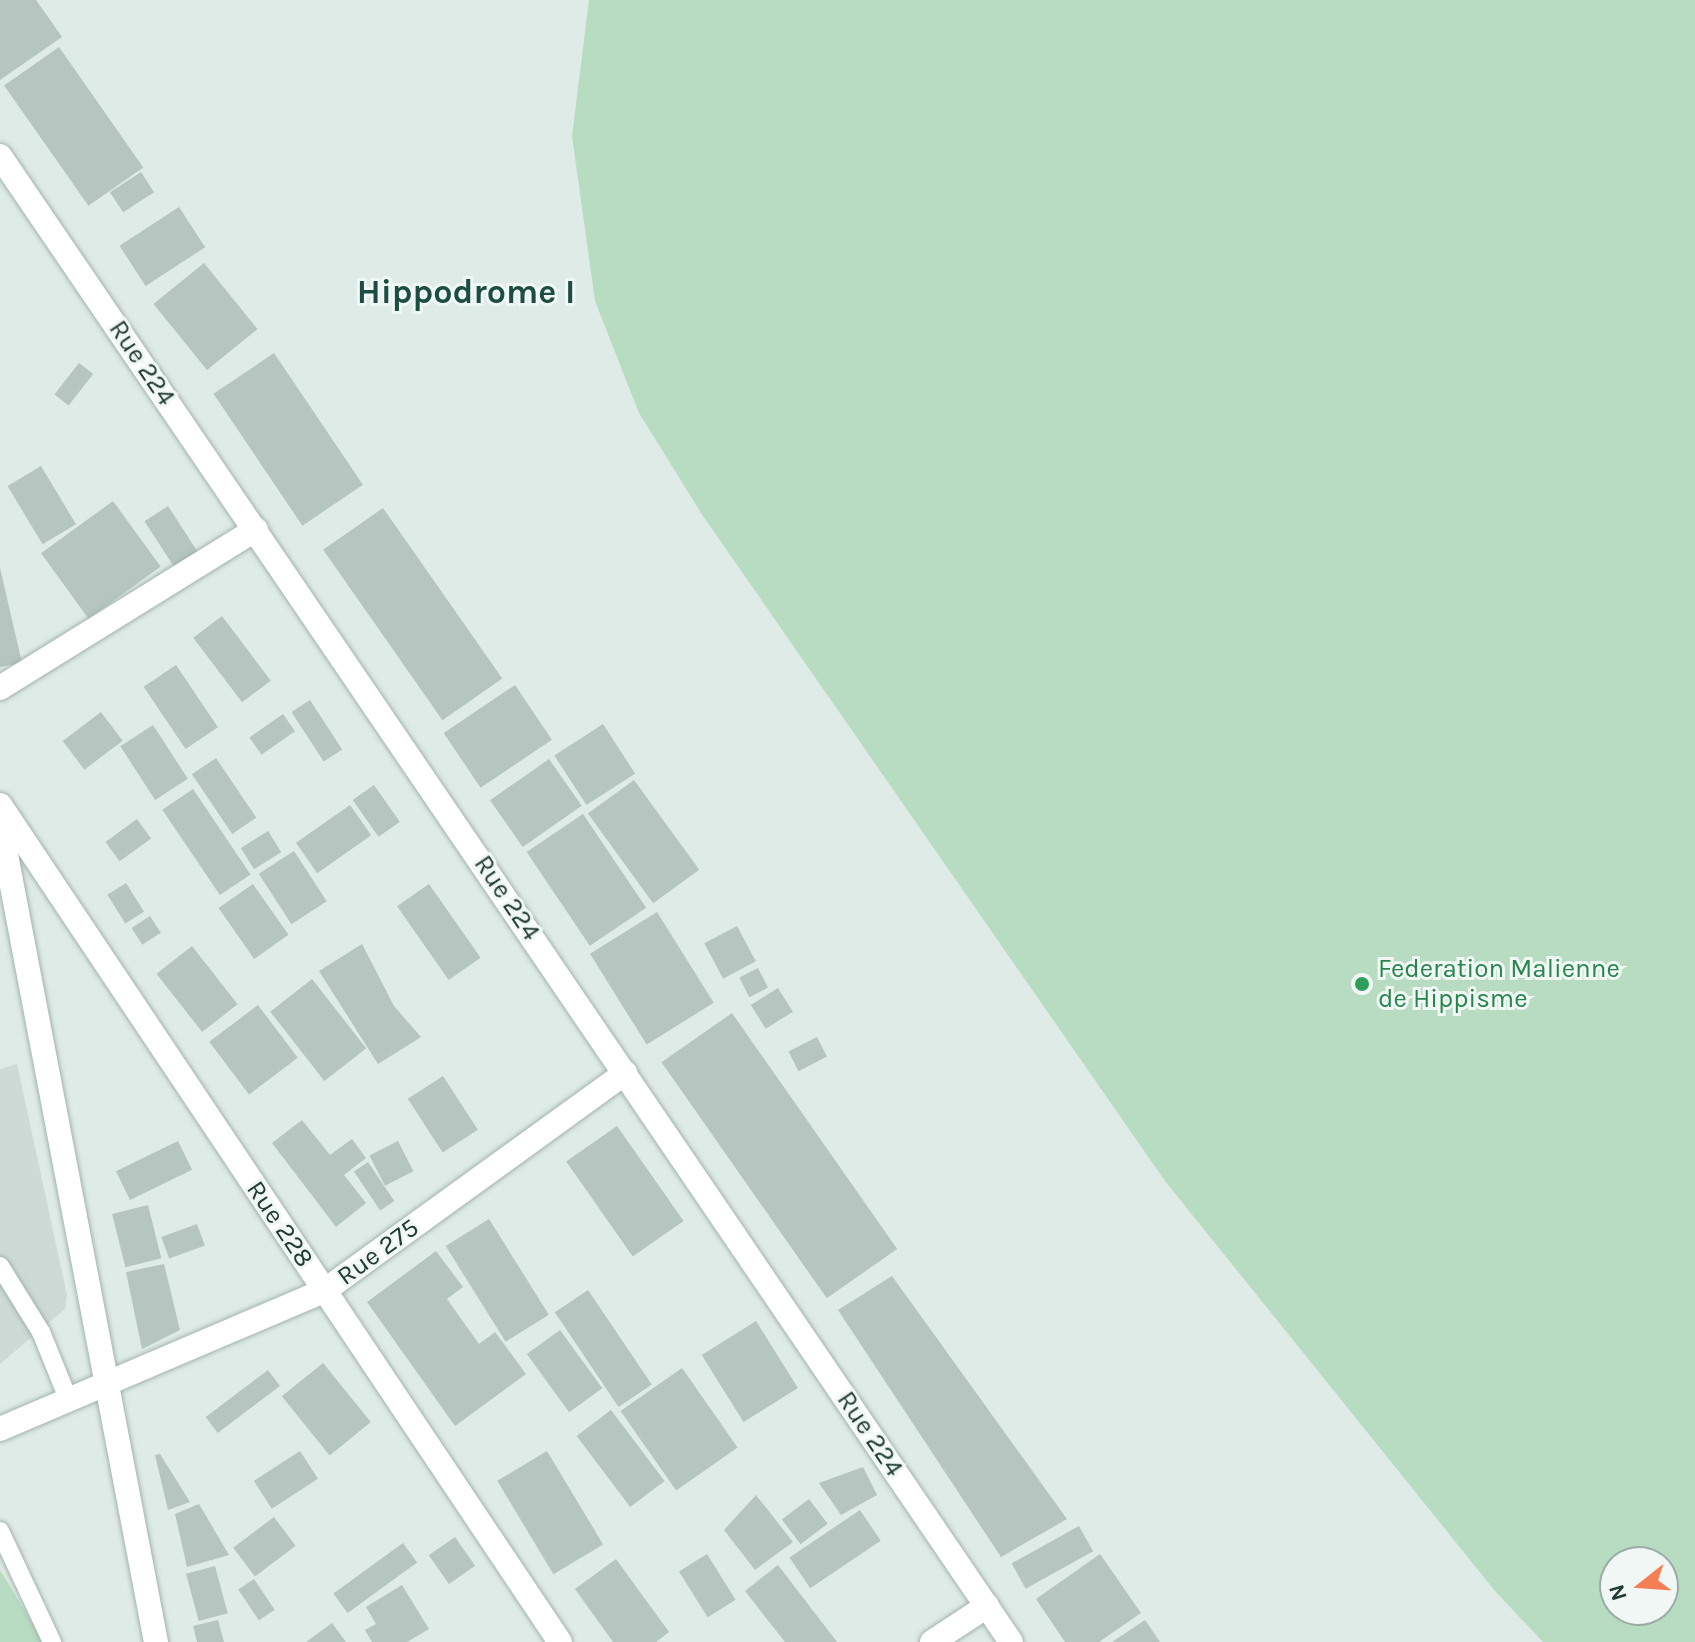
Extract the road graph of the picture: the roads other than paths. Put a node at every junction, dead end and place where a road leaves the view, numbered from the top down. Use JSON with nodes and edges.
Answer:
{"nodes":[{"id":1,"x":0,"y":156,"type":"edge"},
{"id":2,"x":256,"y":529,"type":"junction"},
{"id":3,"x":0,"y":688,"type":"edge"},
{"id":4,"x":0,"y":805,"type":"edge"},
{"id":5,"x":0,"y":823,"type":"edge"},
{"id":6,"x":625,"y":1073,"type":"junction"},
{"id":7,"x":0,"y":1266,"type":"edge"},
{"id":8,"x":324,"y":1291,"type":"junction"},
{"id":9,"x":106,"y":1387,"type":"junction"},
{"id":10,"x":69,"y":1401,"type":"junction"},
{"id":11,"x":0,"y":1429,"type":"edge"},
{"id":12,"x":0,"y":1531,"type":"edge"},
{"id":13,"x":987,"y":1606,"type":"junction"},
{"id":14,"x":52,"y":1642,"type":"edge"},
{"id":15,"x":156,"y":1642,"type":"edge"},
{"id":16,"x":560,"y":1642,"type":"edge"},
{"id":17,"x":932,"y":1642,"type":"edge"},
{"id":18,"x":1011,"y":1642,"type":"edge"}],
"edges":[{"from":1,"to":2,"type":"street","name":"Rue 224"},
{"from":2,"to":3,"type":"street"},
{"from":2,"to":6,"type":"street","name":"Rue 224"},
{"from":4,"to":8,"type":"street","name":"Rue 228"},
{"from":5,"to":9,"type":"street"},
{"from":6,"to":8,"type":"street","name":"Rue 275"},
{"from":6,"to":13,"type":"street","name":"Rue 224"},
{"from":7,"to":10,"type":"lane"},
{"from":8,"to":9,"type":"street","name":"Rue 275"},
{"from":8,"to":16,"type":"street","name":"Rue 228"},
{"from":9,"to":10,"type":"street","name":"Rue 275"},
{"from":9,"to":15,"type":"street"},
{"from":10,"to":11,"type":"street","name":"Rue 275"},
{"from":12,"to":14,"type":"lane"},
{"from":13,"to":17,"type":"street"},
{"from":13,"to":18,"type":"street","name":"Rue 224"}]}
